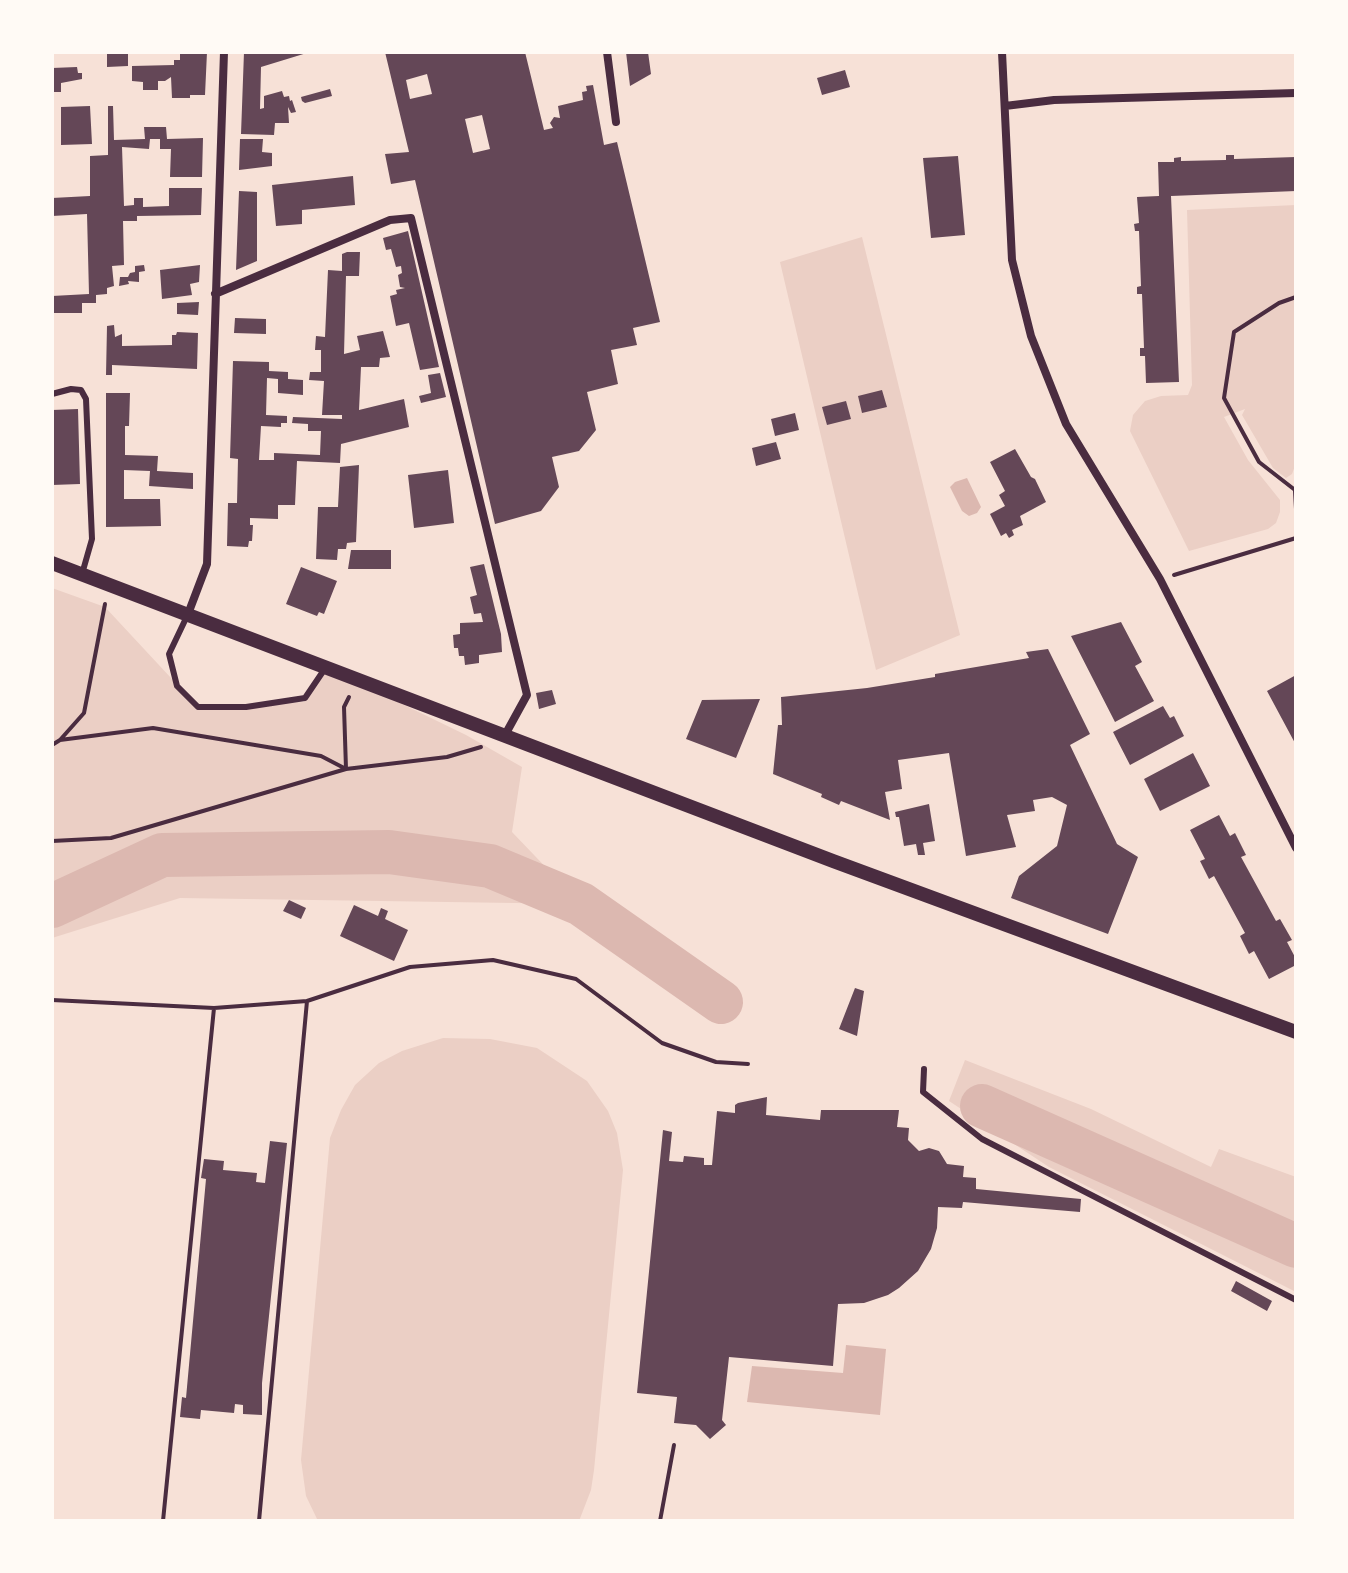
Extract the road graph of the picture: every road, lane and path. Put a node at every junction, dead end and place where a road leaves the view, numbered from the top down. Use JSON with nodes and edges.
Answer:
{"nodes":[{"id":1,"x":224,"y":52,"type":"edge"},
{"id":2,"x":607,"y":52,"type":"edge"},
{"id":3,"x":1002,"y":52,"type":"edge"},
{"id":4,"x":1296,"y":93,"type":"edge"},
{"id":5,"x":1005,"y":106,"type":"junction"},
{"id":6,"x":616,"y":122,"type":"dead end"},
{"id":7,"x":215,"y":294,"type":"junction"},
{"id":8,"x":1296,"y":297,"type":"edge"},
{"id":9,"x":52,"y":394,"type":"edge"},
{"id":10,"x":1296,"y":489,"type":"edge"},
{"id":11,"x":1296,"y":509,"type":"edge"},
{"id":12,"x":1296,"y":538,"type":"edge"},
{"id":13,"x":52,"y":563,"type":"edge"},
{"id":14,"x":82,"y":574,"type":"junction"},
{"id":15,"x":1160,"y":579,"type":"junction"},
{"id":16,"x":106,"y":598,"type":"dead end"},
{"id":17,"x":188,"y":614,"type":"junction"},
{"id":18,"x":326,"y":667,"type":"junction"},
{"id":19,"x":351,"y":693,"type":"dead end"},
{"id":20,"x":505,"y":735,"type":"junction"},
{"id":21,"x":60,"y":740,"type":"junction"},
{"id":22,"x":52,"y":745,"type":"edge"},
{"id":23,"x":346,"y":769,"type":"junction"},
{"id":24,"x":52,"y":841,"type":"edge"},
{"id":25,"x":1296,"y":848,"type":"edge"},
{"id":26,"x":52,"y":1000,"type":"edge"},
{"id":27,"x":307,"y":1001,"type":"junction"},
{"id":28,"x":214,"y":1008,"type":"junction"},
{"id":29,"x":1296,"y":1032,"type":"edge"},
{"id":30,"x":748,"y":1064,"type":"dead end"},
{"id":31,"x":924,"y":1069,"type":"dead end"},
{"id":32,"x":1296,"y":1300,"type":"edge"},
{"id":33,"x":674,"y":1445,"type":"dead end"},
{"id":34,"x":163,"y":1521,"type":"edge"},
{"id":35,"x":259,"y":1521,"type":"edge"},
{"id":36,"x":660,"y":1521,"type":"edge"}],
"edges":[{"from":1,"to":7,"type":"street"},
{"from":2,"to":6,"type":"street"},
{"from":3,"to":5,"type":"street"},
{"from":4,"to":5,"type":"street"},
{"from":5,"to":15,"type":"street"},
{"from":7,"to":17,"type":"street"},
{"from":7,"to":20,"type":"street"},
{"from":8,"to":10,"type":"path"},
{"from":9,"to":14,"type":"lane"},
{"from":10,"to":11,"type":"path"},
{"from":12,"to":15,"type":"path"},
{"from":13,"to":14,"type":"street"},
{"from":14,"to":17,"type":"street"},
{"from":15,"to":25,"type":"street"},
{"from":16,"to":21,"type":"path"},
{"from":17,"to":18,"type":"street"},
{"from":17,"to":18,"type":"lane"},
{"from":18,"to":20,"type":"street"},
{"from":19,"to":23,"type":"path"},
{"from":20,"to":23,"type":"path"},
{"from":20,"to":29,"type":"street"},
{"from":21,"to":22,"type":"path"},
{"from":21,"to":23,"type":"path"},
{"from":23,"to":24,"type":"path"},
{"from":26,"to":28,"type":"path"},
{"from":27,"to":28,"type":"path"},
{"from":27,"to":30,"type":"path"},
{"from":27,"to":35,"type":"path"},
{"from":28,"to":34,"type":"path"},
{"from":31,"to":32,"type":"lane"},
{"from":33,"to":36,"type":"path"}]}
